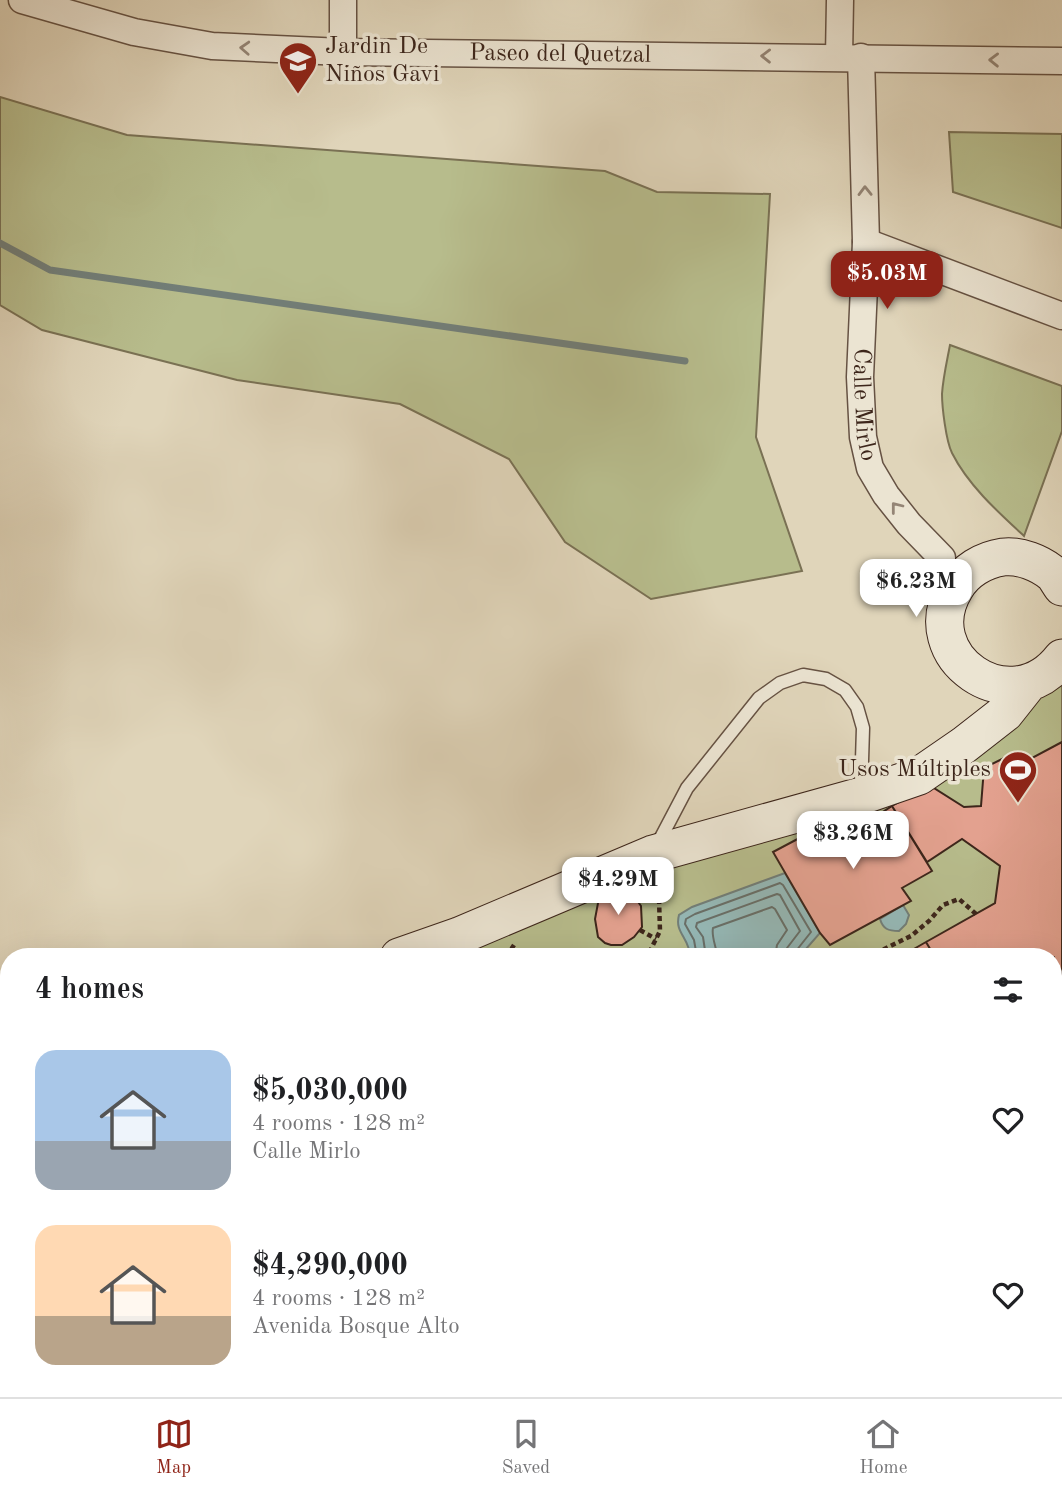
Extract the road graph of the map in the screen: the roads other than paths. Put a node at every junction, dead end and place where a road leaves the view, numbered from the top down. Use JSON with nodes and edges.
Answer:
{"nodes":[{"id":1,"x":22,"y":0,"type":"edge"},
{"id":2,"x":343,"y":0,"type":"edge"},
{"id":3,"x":840,"y":0,"type":"edge"},
{"id":4,"x":343,"y":52,"type":"junction"},
{"id":5,"x":850,"y":57,"type":"junction"},
{"id":6,"x":1062,"y":61,"type":"edge"},
{"id":7,"x":866,"y":242,"type":"junction"},
{"id":8,"x":1062,"y":316,"type":"edge"},
{"id":9,"x":950,"y":566,"type":"junction"},
{"id":10,"x":1062,"y":587,"type":"edge"},
{"id":11,"x":1052,"y":671,"type":"edge"},
{"id":12,"x":861,"y":796,"type":"junction"},
{"id":13,"x":645,"y":870,"type":"junction"},
{"id":14,"x":425,"y":948,"type":"edge"}],
"edges":[{"from":4,"to":1,"type":"street","name":"Paseo del Quetzal","one_way":true},
{"from":2,"to":4,"type":"street"},
{"from":3,"to":5,"type":"street","name":"Calle Mirlo"},
{"from":5,"to":4,"type":"street","name":"Paseo del Quetzal","one_way":true},
{"from":6,"to":5,"type":"street","name":"Paseo del Quetzal","one_way":true},
{"from":7,"to":5,"type":"street","name":"Calle Mirlo","one_way":true},
{"from":7,"to":8,"type":"street"},
{"from":9,"to":7,"type":"street","name":"Calle Mirlo","one_way":true},
{"from":9,"to":10,"type":"street"},
{"from":9,"to":11,"type":"street"},
{"from":11,"to":12,"type":"street"},
{"from":12,"to":13,"type":"street"},
{"from":12,"to":13,"type":"lane"},
{"from":13,"to":14,"type":"street"}]}
